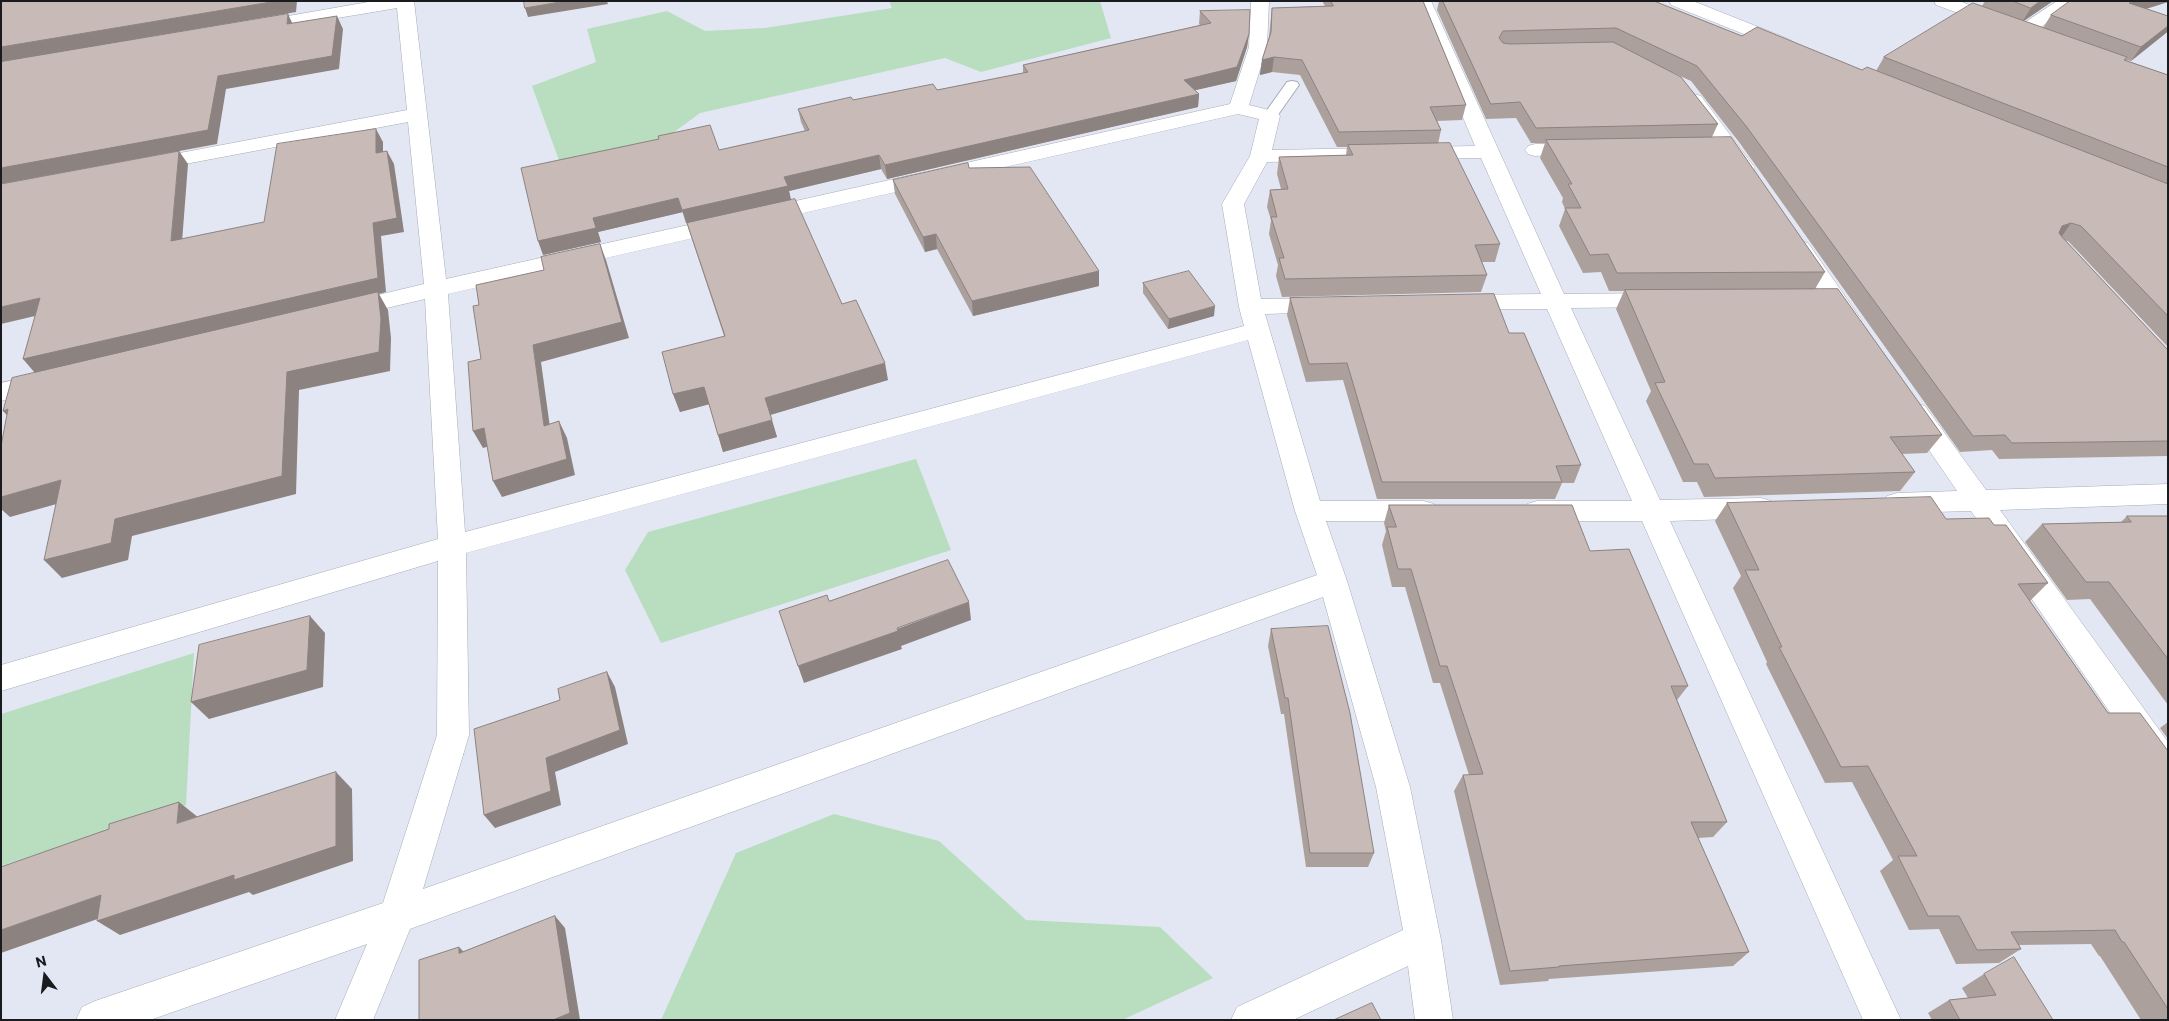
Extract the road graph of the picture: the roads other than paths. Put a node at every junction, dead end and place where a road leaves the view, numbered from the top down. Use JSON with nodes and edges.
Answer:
{"nodes":[{"id":1,"x":406,"y":1,"type":"edge"},
{"id":2,"x":1260,"y":1,"type":"edge"},
{"id":3,"x":1677,"y":1,"type":"edge"},
{"id":4,"x":1942,"y":1,"type":"edge"},
{"id":5,"x":2069,"y":1,"type":"edge"},
{"id":6,"x":1429,"y":2,"type":"edge"},
{"id":7,"x":238,"y":29,"type":"edge"},
{"id":8,"x":2024,"y":31,"type":"junction"},
{"id":9,"x":2042,"y":38,"type":"edge"},
{"id":10,"x":1798,"y":49,"type":"edge"},
{"id":11,"x":1675,"y":83,"type":"edge"},
{"id":12,"x":1292,"y":85,"type":"dead end"},
{"id":13,"x":1238,"y":108,"type":"junction"},
{"id":14,"x":417,"y":114,"type":"junction"},
{"id":15,"x":1270,"y":116,"type":"junction"},
{"id":16,"x":1701,"y":147,"type":"edge"},
{"id":17,"x":1730,"y":147,"type":"junction"},
{"id":18,"x":1603,"y":149,"type":"edge"},
{"id":19,"x":1534,"y":150,"type":"dead end"},
{"id":20,"x":1488,"y":152,"type":"junction"},
{"id":21,"x":1260,"y":156,"type":"junction"},
{"id":22,"x":127,"y":169,"type":"edge"},
{"id":23,"x":1758,"y":187,"type":"edge"},
{"id":24,"x":1786,"y":227,"type":"edge"},
{"id":25,"x":436,"y":289,"type":"junction"},
{"id":26,"x":1805,"y":299,"type":"edge"},
{"id":27,"x":1835,"y":299,"type":"junction"},
{"id":28,"x":1557,"y":300,"type":"junction"},
{"id":29,"x":1676,"y":300,"type":"edge"},
{"id":30,"x":1439,"y":303,"type":"edge"},
{"id":31,"x":1350,"y":305,"type":"edge"},
{"id":32,"x":330,"y":314,"type":"edge"},
{"id":33,"x":1254,"y":318,"type":"junction"},
{"id":34,"x":1864,"y":339,"type":"edge"},
{"id":35,"x":69,"y":376,"type":"edge"},
{"id":36,"x":1,"y":392,"type":"edge"},
{"id":37,"x":1904,"y":396,"type":"edge"},
{"id":38,"x":2168,"y":494,"type":"edge"},
{"id":39,"x":1979,"y":501,"type":"junction"},
{"id":40,"x":1870,"y":504,"type":"edge"},
{"id":41,"x":1781,"y":507,"type":"edge"},
{"id":42,"x":1309,"y":511,"type":"junction"},
{"id":43,"x":1447,"y":511,"type":"edge"},
{"id":44,"x":1515,"y":511,"type":"edge"},
{"id":45,"x":1653,"y":512,"type":"junction"},
{"id":46,"x":452,"y":546,"type":"junction"},
{"id":47,"x":1333,"y":581,"type":"junction"},
{"id":48,"x":1,"y":678,"type":"edge"},
{"id":49,"x":2168,"y":769,"type":"edge"},
{"id":50,"x":397,"y":916,"type":"junction"},
{"id":51,"x":1423,"y":940,"type":"junction"},
{"id":52,"x":96,"y":1020,"type":"edge"},
{"id":53,"x":354,"y":1020,"type":"edge"},
{"id":54,"x":1250,"y":1020,"type":"edge"},
{"id":55,"x":1434,"y":1020,"type":"edge"},
{"id":56,"x":1882,"y":1020,"type":"edge"}],
"edges":[{"from":1,"to":7,"type":"street"},
{"from":1,"to":14,"type":"street"},
{"from":2,"to":13,"type":"street"},
{"from":3,"to":10,"type":"street"},
{"from":4,"to":8,"type":"street"},
{"from":5,"to":8,"type":"street"},
{"from":6,"to":20,"type":"street"},
{"from":8,"to":9,"type":"street"},
{"from":11,"to":17,"type":"street"},
{"from":12,"to":15,"type":"lane"},
{"from":13,"to":15,"type":"street"},
{"from":13,"to":25,"type":"street"},
{"from":14,"to":22,"type":"street"},
{"from":14,"to":25,"type":"street"},
{"from":15,"to":21,"type":"street"},
{"from":16,"to":17,"type":"street"},
{"from":17,"to":23,"type":"street"},
{"from":18,"to":19,"type":"street"},
{"from":20,"to":21,"type":"street"},
{"from":20,"to":28,"type":"street"},
{"from":21,"to":33,"type":"street"},
{"from":24,"to":27,"type":"street"},
{"from":25,"to":32,"type":"street"},
{"from":25,"to":46,"type":"street"},
{"from":26,"to":27,"type":"street"},
{"from":27,"to":34,"type":"street"},
{"from":28,"to":29,"type":"street"},
{"from":28,"to":30,"type":"street"},
{"from":28,"to":45,"type":"street"},
{"from":31,"to":33,"type":"street"},
{"from":33,"to":42,"type":"street"},
{"from":33,"to":46,"type":"street"},
{"from":35,"to":36,"type":"street"},
{"from":37,"to":39,"type":"street"},
{"from":38,"to":39,"type":"street"},
{"from":39,"to":40,"type":"street"},
{"from":39,"to":49,"type":"street"},
{"from":41,"to":45,"type":"street"},
{"from":42,"to":43,"type":"street"},
{"from":42,"to":47,"type":"street"},
{"from":44,"to":45,"type":"street"},
{"from":45,"to":56,"type":"street"},
{"from":46,"to":48,"type":"street"},
{"from":46,"to":50,"type":"street"},
{"from":47,"to":50,"type":"street"},
{"from":47,"to":51,"type":"street"},
{"from":50,"to":52,"type":"street"},
{"from":50,"to":53,"type":"street"},
{"from":51,"to":54,"type":"street"},
{"from":51,"to":55,"type":"street"}]}
